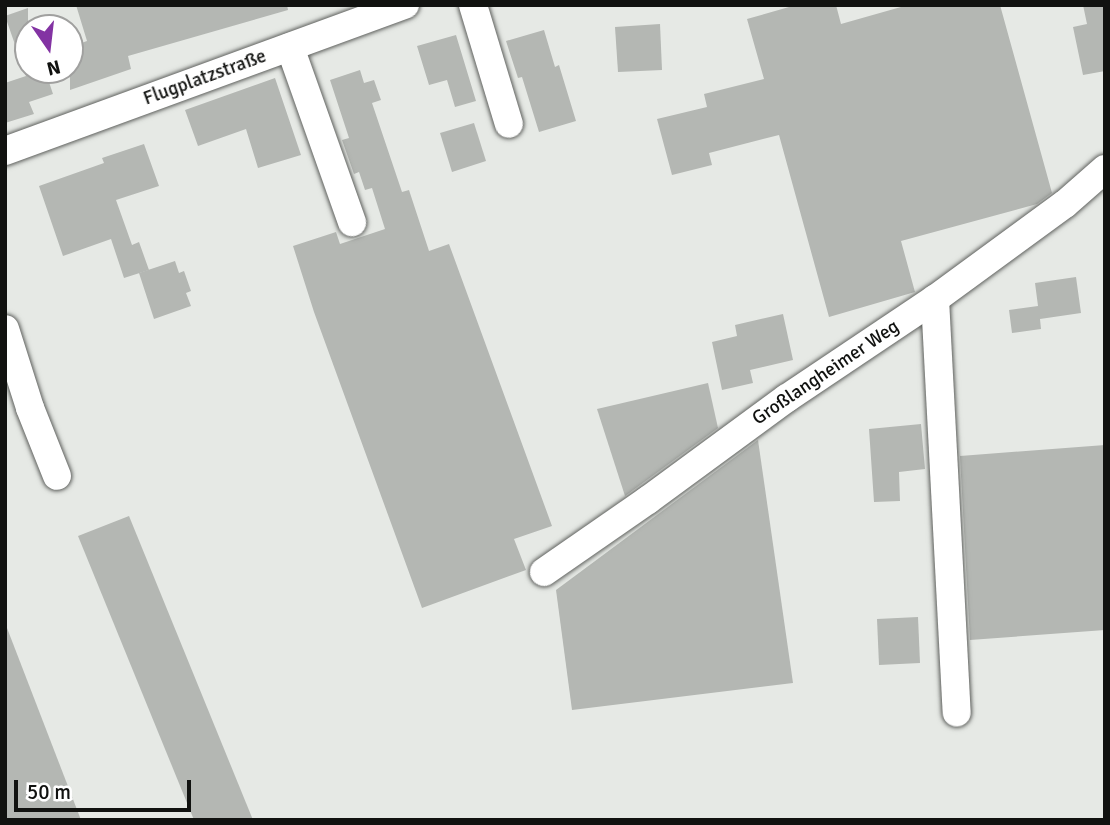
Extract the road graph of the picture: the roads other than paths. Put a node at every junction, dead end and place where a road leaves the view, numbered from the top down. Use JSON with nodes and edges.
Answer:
{"nodes":[{"id":1,"x":405,"y":5,"type":"edge"},
{"id":2,"x":473,"y":5,"type":"edge"},
{"id":3,"x":290,"y":47,"type":"junction"},
{"id":4,"x":509,"y":124,"type":"dead end"},
{"id":5,"x":5,"y":151,"type":"edge"},
{"id":6,"x":1105,"y":169,"type":"edge"},
{"id":7,"x":352,"y":222,"type":"dead end"},
{"id":8,"x":935,"y":299,"type":"junction"},
{"id":9,"x":5,"y":329,"type":"edge"},
{"id":10,"x":13,"y":379,"type":"edge"},
{"id":11,"x":57,"y":476,"type":"dead end"},
{"id":12,"x":544,"y":572,"type":"dead end"},
{"id":13,"x":957,"y":712,"type":"dead end"}],
"edges":[{"from":1,"to":3,"type":"street","name":"Flugplatzstraße"},
{"from":2,"to":4,"type":"street"},
{"from":3,"to":5,"type":"street","name":"Flugplatzstraße"},
{"from":3,"to":7,"type":"street"},
{"from":6,"to":8,"type":"street","name":"Großlangheimer Weg"},
{"from":8,"to":12,"type":"street","name":"Großlangheimer Weg"},
{"from":8,"to":13,"type":"street"},
{"from":9,"to":10,"type":"street"},
{"from":10,"to":11,"type":"street"}]}
